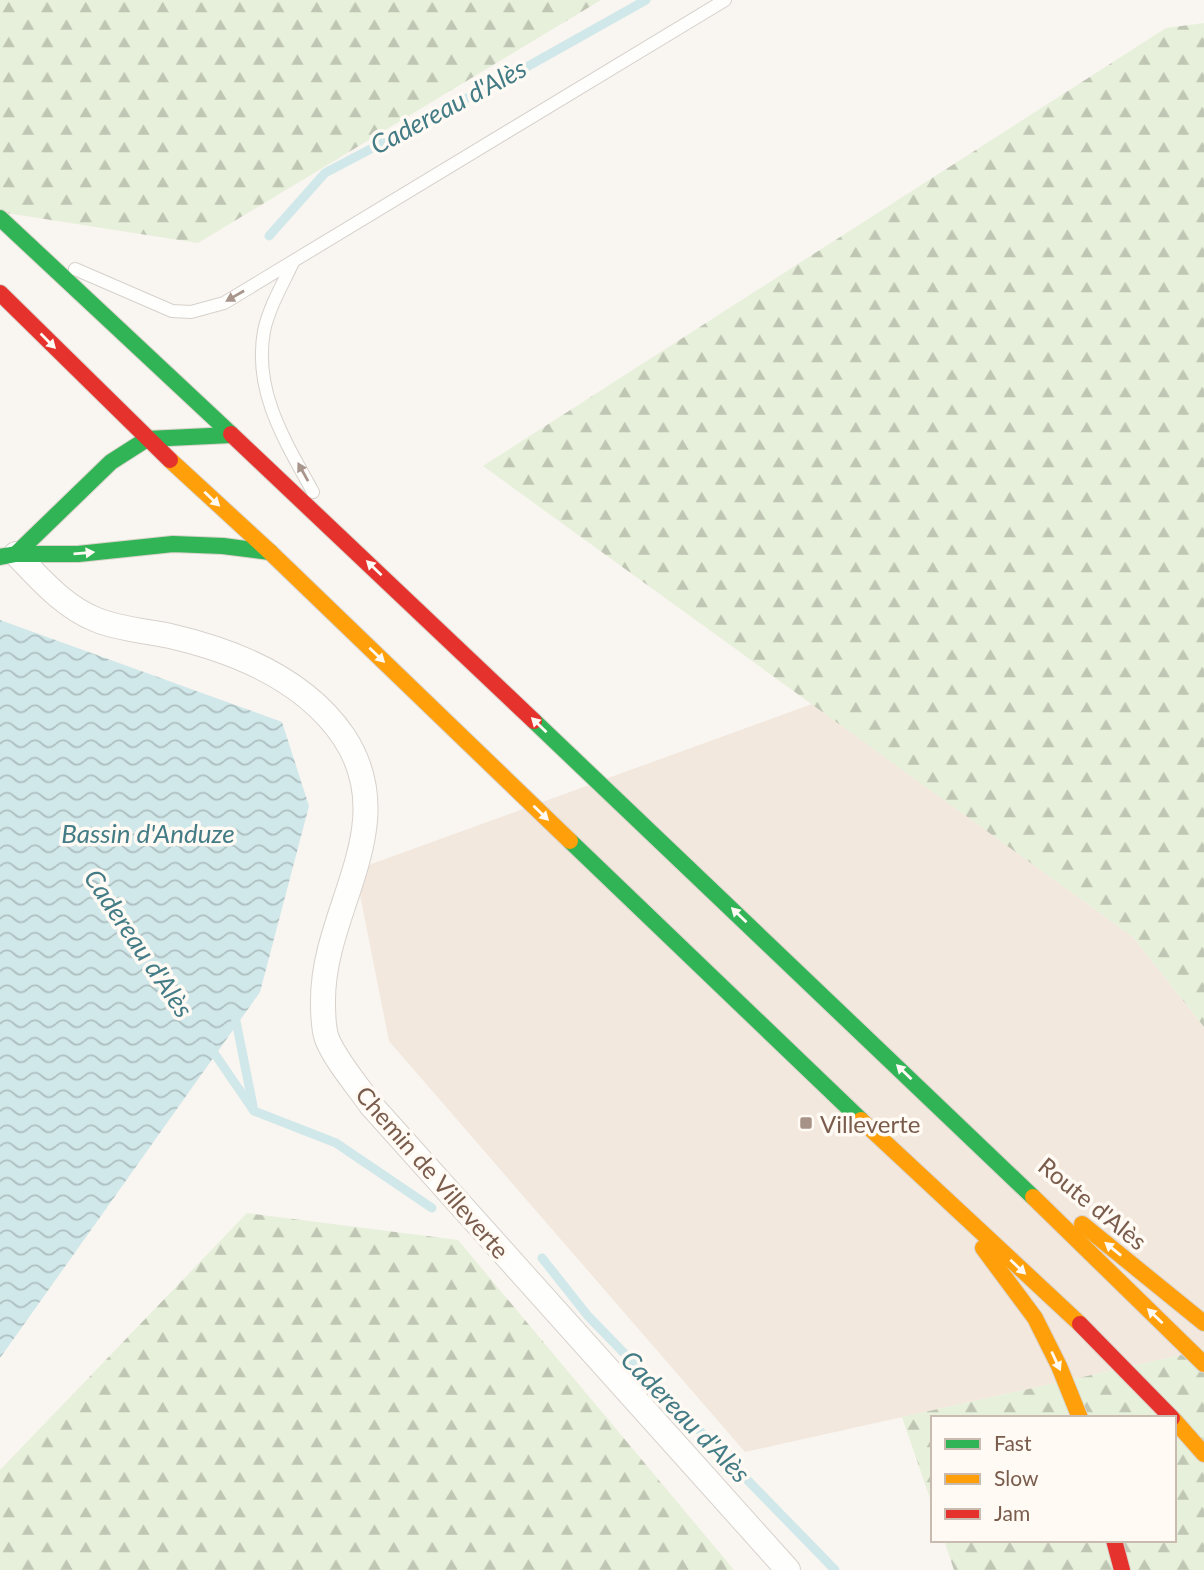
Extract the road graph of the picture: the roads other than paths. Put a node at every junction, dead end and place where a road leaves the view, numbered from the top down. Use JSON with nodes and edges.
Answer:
{"nodes":[{"id":1,"x":725,"y":0,"type":"edge"},
{"id":2,"x":0,"y":218,"type":"edge"},
{"id":3,"x":37,"y":251,"type":"junction"},
{"id":4,"x":293,"y":261,"type":"junction"},
{"id":5,"x":0,"y":293,"type":"edge"},
{"id":6,"x":230,"y":435,"type":"junction"},
{"id":7,"x":147,"y":439,"type":"junction"},
{"id":8,"x":336,"y":532,"type":"junction"},
{"id":9,"x":270,"y":552,"type":"junction"},
{"id":10,"x":8,"y":556,"type":"edge"},
{"id":11,"x":953,"y":1119,"type":"junction"},
{"id":12,"x":949,"y":1204,"type":"junction"},
{"id":13,"x":1204,"y":1323,"type":"edge"},
{"id":14,"x":1204,"y":1364,"type":"edge"},
{"id":15,"x":1079,"y":1416,"type":"edge"},
{"id":16,"x":1170,"y":1416,"type":"edge"},
{"id":17,"x":1176,"y":1422,"type":"edge"},
{"id":18,"x":1204,"y":1454,"type":"edge"},
{"id":19,"x":1115,"y":1542,"type":"edge"},
{"id":20,"x":788,"y":1570,"type":"edge"},
{"id":21,"x":1122,"y":1570,"type":"edge"}],
"edges":[{"from":1,"to":4,"type":"lane"},
{"from":2,"to":3,"type":"main road"},
{"from":4,"to":3,"type":"lane","one_way":true},
{"from":3,"to":6,"type":"main road"},
{"from":8,"to":4,"type":"lane","one_way":true},
{"from":5,"to":7,"type":"main road","one_way":true},
{"from":6,"to":7,"type":"main road"},
{"from":6,"to":8,"type":"main road"},
{"from":7,"to":9,"type":"main road","one_way":true},
{"from":7,"to":10,"type":"main road"},
{"from":11,"to":8,"type":"main road","one_way":true},
{"from":10,"to":9,"type":"main road","one_way":true},
{"from":9,"to":12,"type":"main road","one_way":true},
{"from":10,"to":20,"type":"street","name":"Chemin de Villeverte"},
{"from":13,"to":11,"type":"main road","name":"Route d'Alès","one_way":true},
{"from":14,"to":11,"type":"main road","one_way":true},
{"from":12,"to":15,"type":"main road","one_way":true},
{"from":12,"to":16,"type":"main road","one_way":true},
{"from":17,"to":18,"type":"main road"},
{"from":19,"to":21,"type":"main road"}]}
